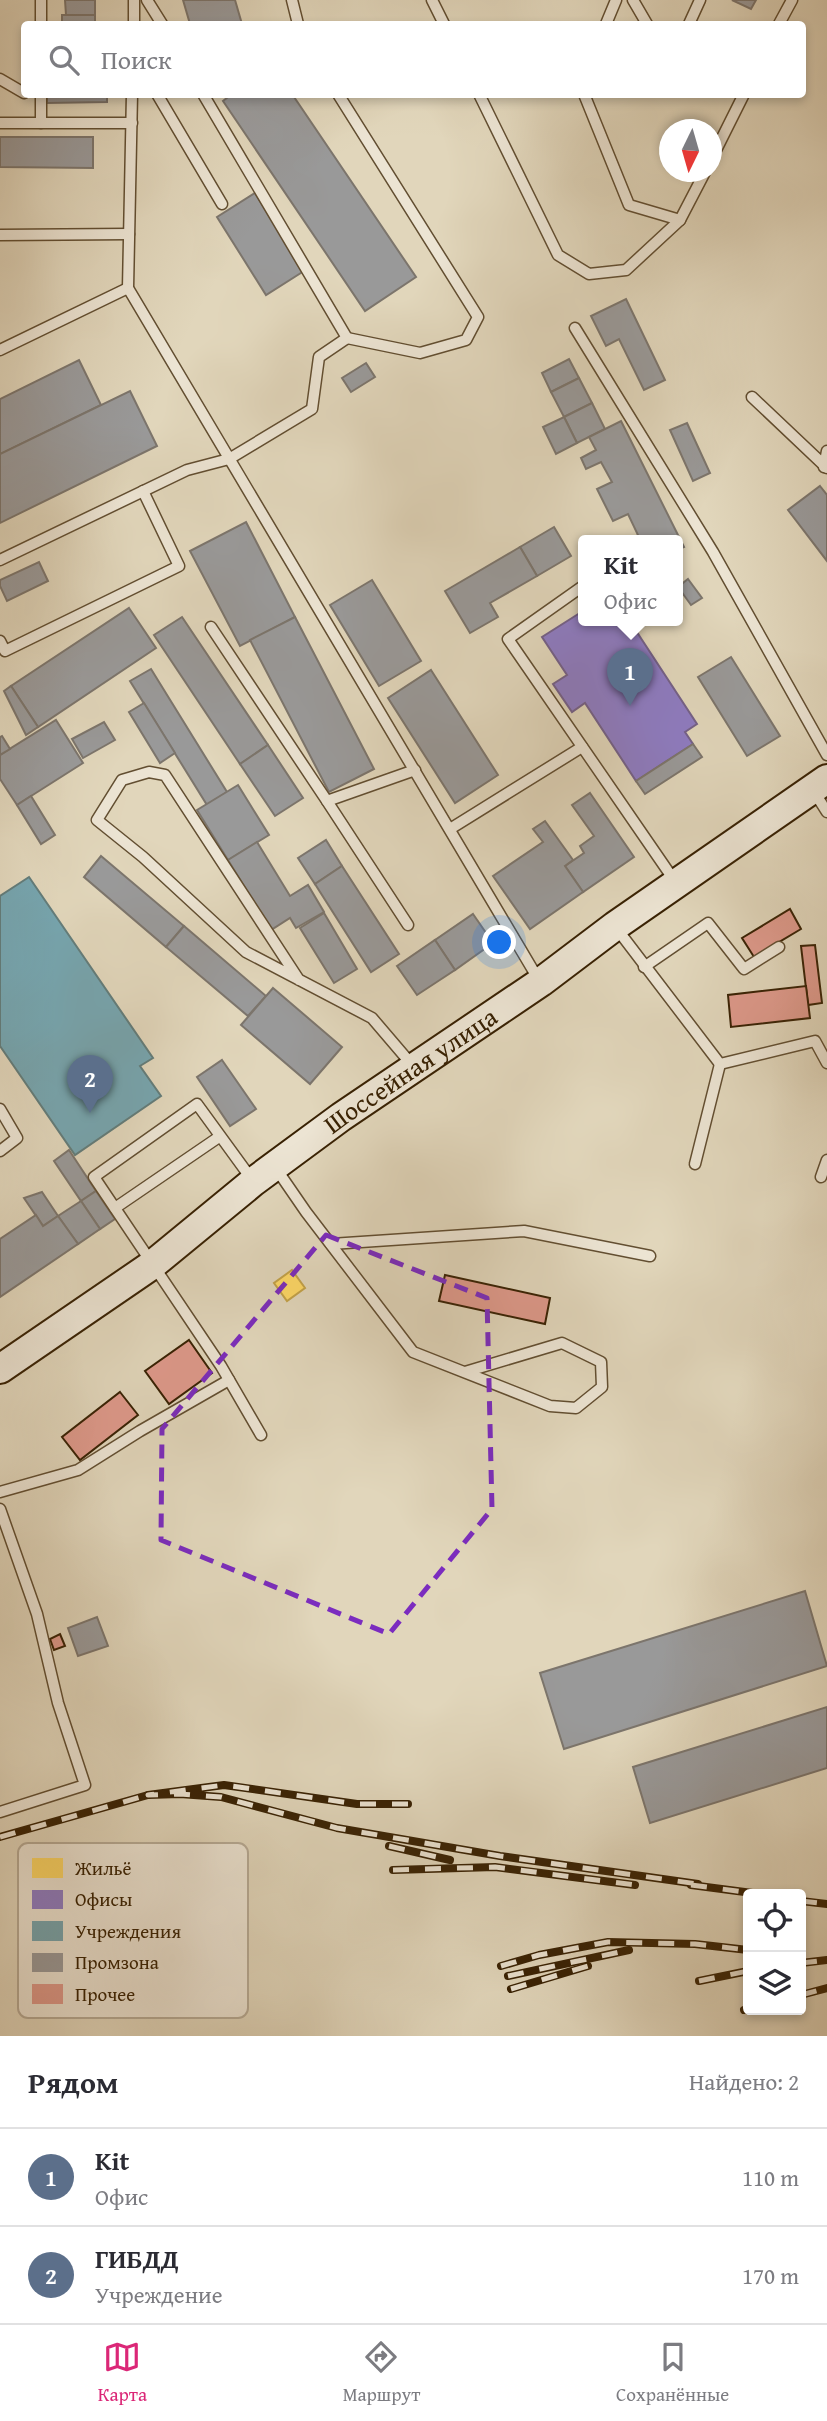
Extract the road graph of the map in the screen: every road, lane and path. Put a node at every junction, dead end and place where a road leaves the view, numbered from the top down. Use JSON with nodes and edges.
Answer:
{"nodes":[{"id":1,"x":41,"y":0,"type":"edge"},
{"id":2,"x":134,"y":0,"type":"edge"},
{"id":3,"x":147,"y":0,"type":"edge"},
{"id":4,"x":292,"y":0,"type":"edge"},
{"id":5,"x":432,"y":0,"type":"edge"},
{"id":6,"x":616,"y":0,"type":"edge"},
{"id":7,"x":633,"y":0,"type":"edge"},
{"id":8,"x":700,"y":0,"type":"edge"},
{"id":9,"x":792,"y":0,"type":"edge"},
{"id":10,"x":41,"y":21,"type":"edge"},
{"id":11,"x":134,"y":21,"type":"edge"},
{"id":12,"x":160,"y":21,"type":"edge"},
{"id":13,"x":297,"y":21,"type":"edge"},
{"id":14,"x":442,"y":21,"type":"edge"},
{"id":15,"x":607,"y":21,"type":"edge"},
{"id":16,"x":645,"y":21,"type":"edge"},
{"id":17,"x":690,"y":21,"type":"edge"},
{"id":18,"x":781,"y":21,"type":"edge"},
{"id":19,"x":0,"y":79,"type":"edge"},
{"id":20,"x":21,"y":92,"type":"edge"},
{"id":21,"x":132,"y":98,"type":"edge"},
{"id":22,"x":159,"y":98,"type":"edge"},
{"id":23,"x":205,"y":98,"type":"edge"},
{"id":24,"x":341,"y":98,"type":"edge"},
{"id":25,"x":481,"y":98,"type":"edge"},
{"id":26,"x":586,"y":98,"type":"edge"},
{"id":27,"x":742,"y":98,"type":"edge"},
{"id":28,"x":41,"y":99,"type":"edge"},
{"id":29,"x":132,"y":122,"type":"junction"},
{"id":30,"x":0,"y":123,"type":"edge"},
{"id":31,"x":41,"y":123,"type":"junction"},
{"id":32,"x":722,"y":138,"type":"edge"},
{"id":33,"x":700,"y":182,"type":"edge"},
{"id":34,"x":222,"y":204,"type":"dead end"},
{"id":35,"x":680,"y":220,"type":"junction"},
{"id":36,"x":129,"y":234,"type":"junction"},
{"id":37,"x":0,"y":235,"type":"edge"},
{"id":38,"x":128,"y":288,"type":"junction"},
{"id":39,"x":575,"y":328,"type":"dead end"},
{"id":40,"x":347,"y":338,"type":"junction"},
{"id":41,"x":0,"y":350,"type":"edge"},
{"id":42,"x":752,"y":397,"type":"dead end"},
{"id":43,"x":827,"y":451,"type":"edge"},
{"id":44,"x":229,"y":458,"type":"junction"},
{"id":45,"x":826,"y":467,"type":"edge"},
{"id":46,"x":144,"y":491,"type":"junction"},
{"id":47,"x":0,"y":560,"type":"edge"},
{"id":48,"x":578,"y":590,"type":"edge"},
{"id":49,"x":211,"y":627,"type":"dead end"},
{"id":50,"x":0,"y":641,"type":"edge"},
{"id":51,"x":582,"y":747,"type":"junction"},
{"id":52,"x":827,"y":755,"type":"edge"},
{"id":53,"x":415,"y":770,"type":"junction"},
{"id":54,"x":822,"y":793,"type":"edge"},
{"id":55,"x":327,"y":801,"type":"junction"},
{"id":56,"x":450,"y":829,"type":"junction"},
{"id":57,"x":676,"y":884,"type":"junction"},
{"id":58,"x":408,"y":925,"type":"dead end"},
{"id":59,"x":615,"y":926,"type":"junction"},
{"id":60,"x":779,"y":947,"type":"dead end"},
{"id":61,"x":644,"y":967,"type":"junction"},
{"id":62,"x":299,"y":980,"type":"junction"},
{"id":63,"x":541,"y":982,"type":"junction"},
{"id":64,"x":827,"y":1063,"type":"edge"},
{"id":65,"x":720,"y":1064,"type":"junction"},
{"id":66,"x":413,"y":1067,"type":"junction"},
{"id":67,"x":0,"y":1109,"type":"edge"},
{"id":68,"x":219,"y":1137,"type":"junction"},
{"id":69,"x":0,"y":1151,"type":"edge"},
{"id":70,"x":827,"y":1160,"type":"edge"},
{"id":71,"x":695,"y":1164,"type":"dead end"},
{"id":72,"x":264,"y":1174,"type":"junction"},
{"id":73,"x":821,"y":1177,"type":"dead end"},
{"id":74,"x":115,"y":1209,"type":"junction"},
{"id":75,"x":331,"y":1244,"type":"junction"},
{"id":76,"x":650,"y":1256,"type":"dead end"},
{"id":77,"x":152,"y":1265,"type":"junction"},
{"id":78,"x":0,"y":1369,"type":"edge"},
{"id":79,"x":465,"y":1372,"type":"junction"},
{"id":80,"x":229,"y":1380,"type":"junction"},
{"id":81,"x":261,"y":1435,"type":"dead end"},
{"id":82,"x":0,"y":1492,"type":"edge"},
{"id":83,"x":0,"y":1509,"type":"edge"},
{"id":84,"x":0,"y":1812,"type":"edge"}],
"edges":[{"from":1,"to":10,"type":"lane"},
{"from":2,"to":11,"type":"lane"},
{"from":3,"to":12,"type":"lane"},
{"from":4,"to":13,"type":"lane"},
{"from":5,"to":14,"type":"lane"},
{"from":6,"to":15,"type":"lane"},
{"from":7,"to":16,"type":"lane"},
{"from":8,"to":17,"type":"lane"},
{"from":9,"to":18,"type":"lane"},
{"from":19,"to":20,"type":"lane"},
{"from":21,"to":29,"type":"lane"},
{"from":22,"to":34,"type":"lane"},
{"from":23,"to":40,"type":"lane"},
{"from":24,"to":40,"type":"lane"},
{"from":25,"to":35,"type":"lane"},
{"from":26,"to":35,"type":"lane"},
{"from":27,"to":32,"type":"lane"},
{"from":28,"to":31,"type":"lane"},
{"from":29,"to":31,"type":"lane"},
{"from":29,"to":36,"type":"lane"},
{"from":30,"to":31,"type":"lane"},
{"from":33,"to":35,"type":"lane"},
{"from":36,"to":37,"type":"lane"},
{"from":36,"to":38,"type":"lane"},
{"from":38,"to":41,"type":"lane"},
{"from":38,"to":44,"type":"lane"},
{"from":39,"to":52,"type":"lane"},
{"from":40,"to":44,"type":"lane"},
{"from":42,"to":45,"type":"lane"},
{"from":43,"to":45,"type":"lane"},
{"from":44,"to":46,"type":"lane"},
{"from":44,"to":53,"type":"lane"},
{"from":46,"to":47,"type":"lane"},
{"from":46,"to":50,"type":"lane"},
{"from":48,"to":51,"type":"lane"},
{"from":49,"to":55,"type":"lane"},
{"from":51,"to":56,"type":"lane"},
{"from":51,"to":57,"type":"lane"},
{"from":53,"to":55,"type":"lane"},
{"from":53,"to":56,"type":"lane"},
{"from":54,"to":57,"type":"main road","name":"Шоссейная улица"},
{"from":55,"to":58,"type":"lane"},
{"from":56,"to":63,"type":"lane"},
{"from":57,"to":59,"type":"main road","name":"Шоссейная улица"},
{"from":59,"to":61,"type":"lane"},
{"from":59,"to":63,"type":"main road","name":"Шоссейная улица"},
{"from":60,"to":61,"type":"lane"},
{"from":61,"to":65,"type":"lane"},
{"from":62,"to":62,"type":"lane"},
{"from":62,"to":66,"type":"lane"},
{"from":63,"to":66,"type":"main road","name":"Шоссейная улица"},
{"from":64,"to":65,"type":"lane"},
{"from":65,"to":71,"type":"lane"},
{"from":66,"to":72,"type":"main road","name":"Шоссейная улица"},
{"from":67,"to":69,"type":"lane"},
{"from":68,"to":72,"type":"lane"},
{"from":68,"to":74,"type":"lane"},
{"from":68,"to":74,"type":"lane"},
{"from":70,"to":73,"type":"lane"},
{"from":72,"to":75,"type":"lane"},
{"from":72,"to":77,"type":"main road","name":"Шоссейная улица"},
{"from":74,"to":77,"type":"lane"},
{"from":75,"to":76,"type":"lane"},
{"from":75,"to":79,"type":"lane"},
{"from":77,"to":78,"type":"main road","name":"Шоссейная улица"},
{"from":77,"to":80,"type":"lane"},
{"from":79,"to":79,"type":"lane"},
{"from":80,"to":81,"type":"lane"},
{"from":80,"to":82,"type":"lane"},
{"from":83,"to":84,"type":"lane"}]}
